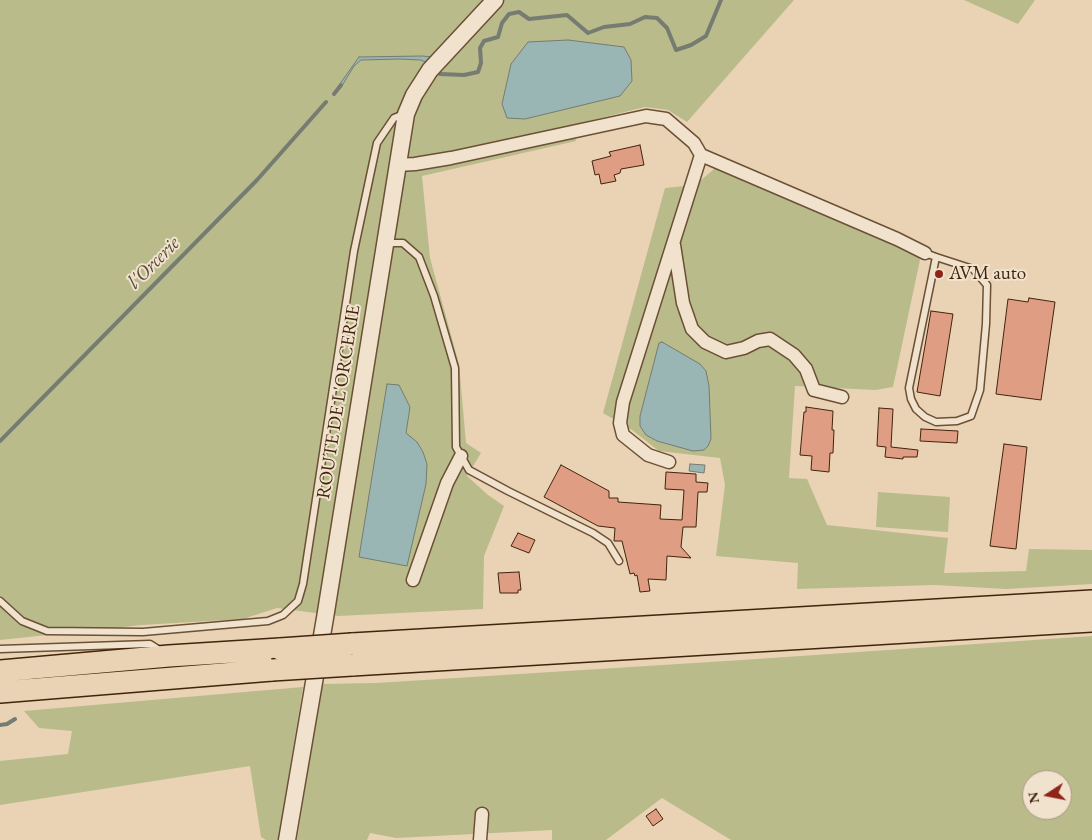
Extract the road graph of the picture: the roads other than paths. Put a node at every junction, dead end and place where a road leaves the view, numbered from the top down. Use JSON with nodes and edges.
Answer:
{"nodes":[{"id":1,"x":495,"y":0,"type":"edge"},
{"id":2,"x":406,"y":114,"type":"junction"},
{"id":3,"x":701,"y":155,"type":"junction"},
{"id":4,"x":397,"y":165,"type":"junction"},
{"id":5,"x":674,"y":243,"type":"junction"},
{"id":6,"x":384,"y":244,"type":"junction"},
{"id":7,"x":931,"y":255,"type":"junction"},
{"id":8,"x":842,"y":397,"type":"dead end"},
{"id":9,"x":461,"y":456,"type":"junction"},
{"id":10,"x":669,"y":462,"type":"dead end"},
{"id":11,"x":618,"y":561,"type":"dead end"},
{"id":12,"x":413,"y":580,"type":"dead end"},
{"id":13,"x":0,"y":601,"type":"edge"},
{"id":14,"x":1092,"y":601,"type":"edge"},
{"id":15,"x":1092,"y":621,"type":"edge"},
{"id":16,"x":0,"y":650,"type":"edge"},
{"id":17,"x":352,"y":654,"type":"junction"},
{"id":18,"x":168,"y":656,"type":"junction"},
{"id":19,"x":0,"y":671,"type":"edge"},
{"id":20,"x":0,"y":692,"type":"edge"},
{"id":21,"x":482,"y":814,"type":"dead end"},
{"id":22,"x":286,"y":840,"type":"edge"},
{"id":23,"x":480,"y":840,"type":"edge"}],
"edges":[{"from":1,"to":2,"type":"street","name":"ROUTE DE L'ORCERIE"},
{"from":2,"to":4,"type":"street","name":"ROUTE DE L'ORCERIE"},
{"from":2,"to":13,"type":"lane"},
{"from":3,"to":4,"type":"street"},
{"from":3,"to":5,"type":"street"},
{"from":3,"to":7,"type":"street"},
{"from":4,"to":6,"type":"street","name":"ROUTE DE L'ORCERIE"},
{"from":5,"to":8,"type":"street"},
{"from":5,"to":10,"type":"street"},
{"from":6,"to":9,"type":"lane"},
{"from":6,"to":22,"type":"street","name":"ROUTE DE L'ORCERIE"},
{"from":7,"to":7,"type":"lane"},
{"from":9,"to":11,"type":"lane"},
{"from":9,"to":12,"type":"street"},
{"from":14,"to":17,"type":"highway"},
{"from":15,"to":17,"type":"highway"},
{"from":16,"to":18,"type":"lane"},
{"from":17,"to":18,"type":"highway","bridge":true},
{"from":17,"to":20,"type":"highway","bridge":true},
{"from":18,"to":19,"type":"highway"},
{"from":21,"to":23,"type":"street"}]}
